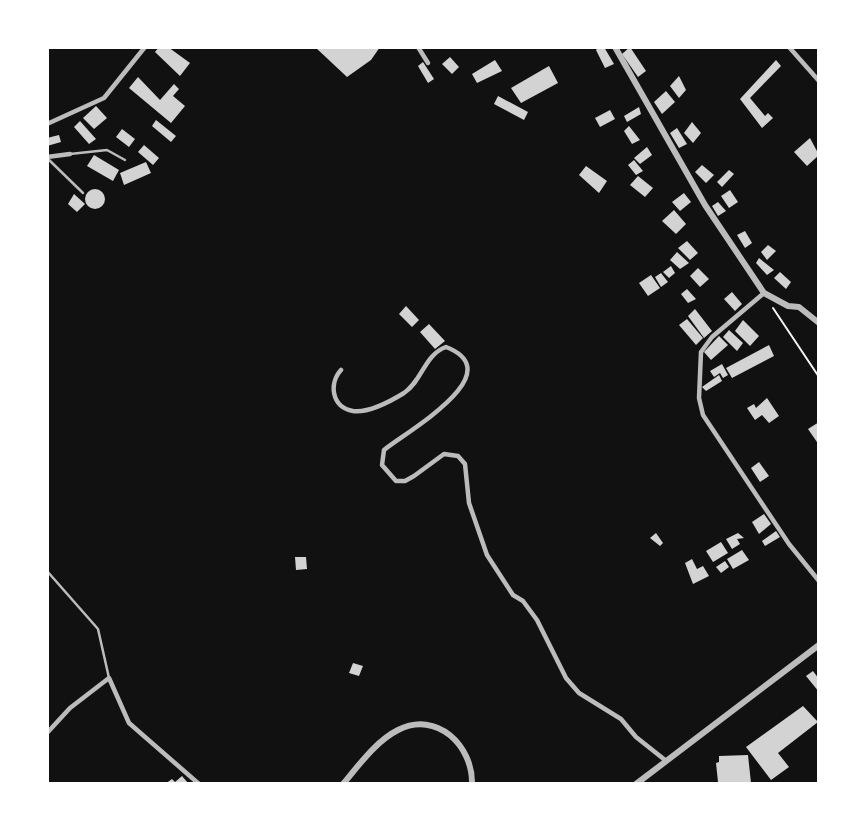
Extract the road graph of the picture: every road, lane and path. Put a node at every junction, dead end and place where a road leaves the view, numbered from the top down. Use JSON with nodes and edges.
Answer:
{"nodes":[{"id":1,"x":145,"y":47,"type":"edge"},
{"id":2,"x":418,"y":47,"type":"edge"},
{"id":3,"x":615,"y":47,"type":"edge"},
{"id":4,"x":789,"y":47,"type":"edge"},
{"id":5,"x":428,"y":63,"type":"dead end"},
{"id":6,"x":819,"y":81,"type":"edge"},
{"id":7,"x":47,"y":124,"type":"edge"},
{"id":8,"x":71,"y":153,"type":"joint"},
{"id":9,"x":47,"y":157,"type":"edge"},
{"id":10,"x":125,"y":160,"type":"dead end"},
{"id":11,"x":83,"y":194,"type":"dead end"},
{"id":12,"x":764,"y":293,"type":"junction"},
{"id":13,"x":819,"y":323,"type":"edge"},
{"id":14,"x":341,"y":370,"type":"dead end"},
{"id":15,"x":819,"y":377,"type":"edge"},
{"id":16,"x":47,"y":457,"type":"edge"},
{"id":17,"x":47,"y":474,"type":"edge"},
{"id":18,"x":47,"y":571,"type":"edge"},
{"id":19,"x":819,"y":581,"type":"edge"},
{"id":20,"x":819,"y":645,"type":"edge"},
{"id":21,"x":109,"y":678,"type":"junction"},
{"id":22,"x":47,"y":733,"type":"edge"},
{"id":23,"x":665,"y":760,"type":"junction"},
{"id":24,"x":199,"y":784,"type":"edge"},
{"id":25,"x":343,"y":784,"type":"edge"},
{"id":26,"x":472,"y":784,"type":"edge"},
{"id":27,"x":636,"y":784,"type":"edge"}],
"edges":[{"from":1,"to":7,"type":"street"},
{"from":2,"to":5,"type":"street"},
{"from":3,"to":12,"type":"street"},
{"from":4,"to":6,"type":"street"},
{"from":8,"to":9,"type":"street"},
{"from":8,"to":10,"type":"lane"},
{"from":9,"to":11,"type":"lane"},
{"from":12,"to":13,"type":"street"},
{"from":12,"to":15,"type":"path"},
{"from":12,"to":19,"type":"street"},
{"from":14,"to":23,"type":"street"},
{"from":16,"to":17,"type":"lane"},
{"from":18,"to":21,"type":"lane"},
{"from":20,"to":23,"type":"street"},
{"from":21,"to":22,"type":"street"},
{"from":21,"to":24,"type":"street"},
{"from":23,"to":27,"type":"street"},
{"from":25,"to":26,"type":"street"}]}
